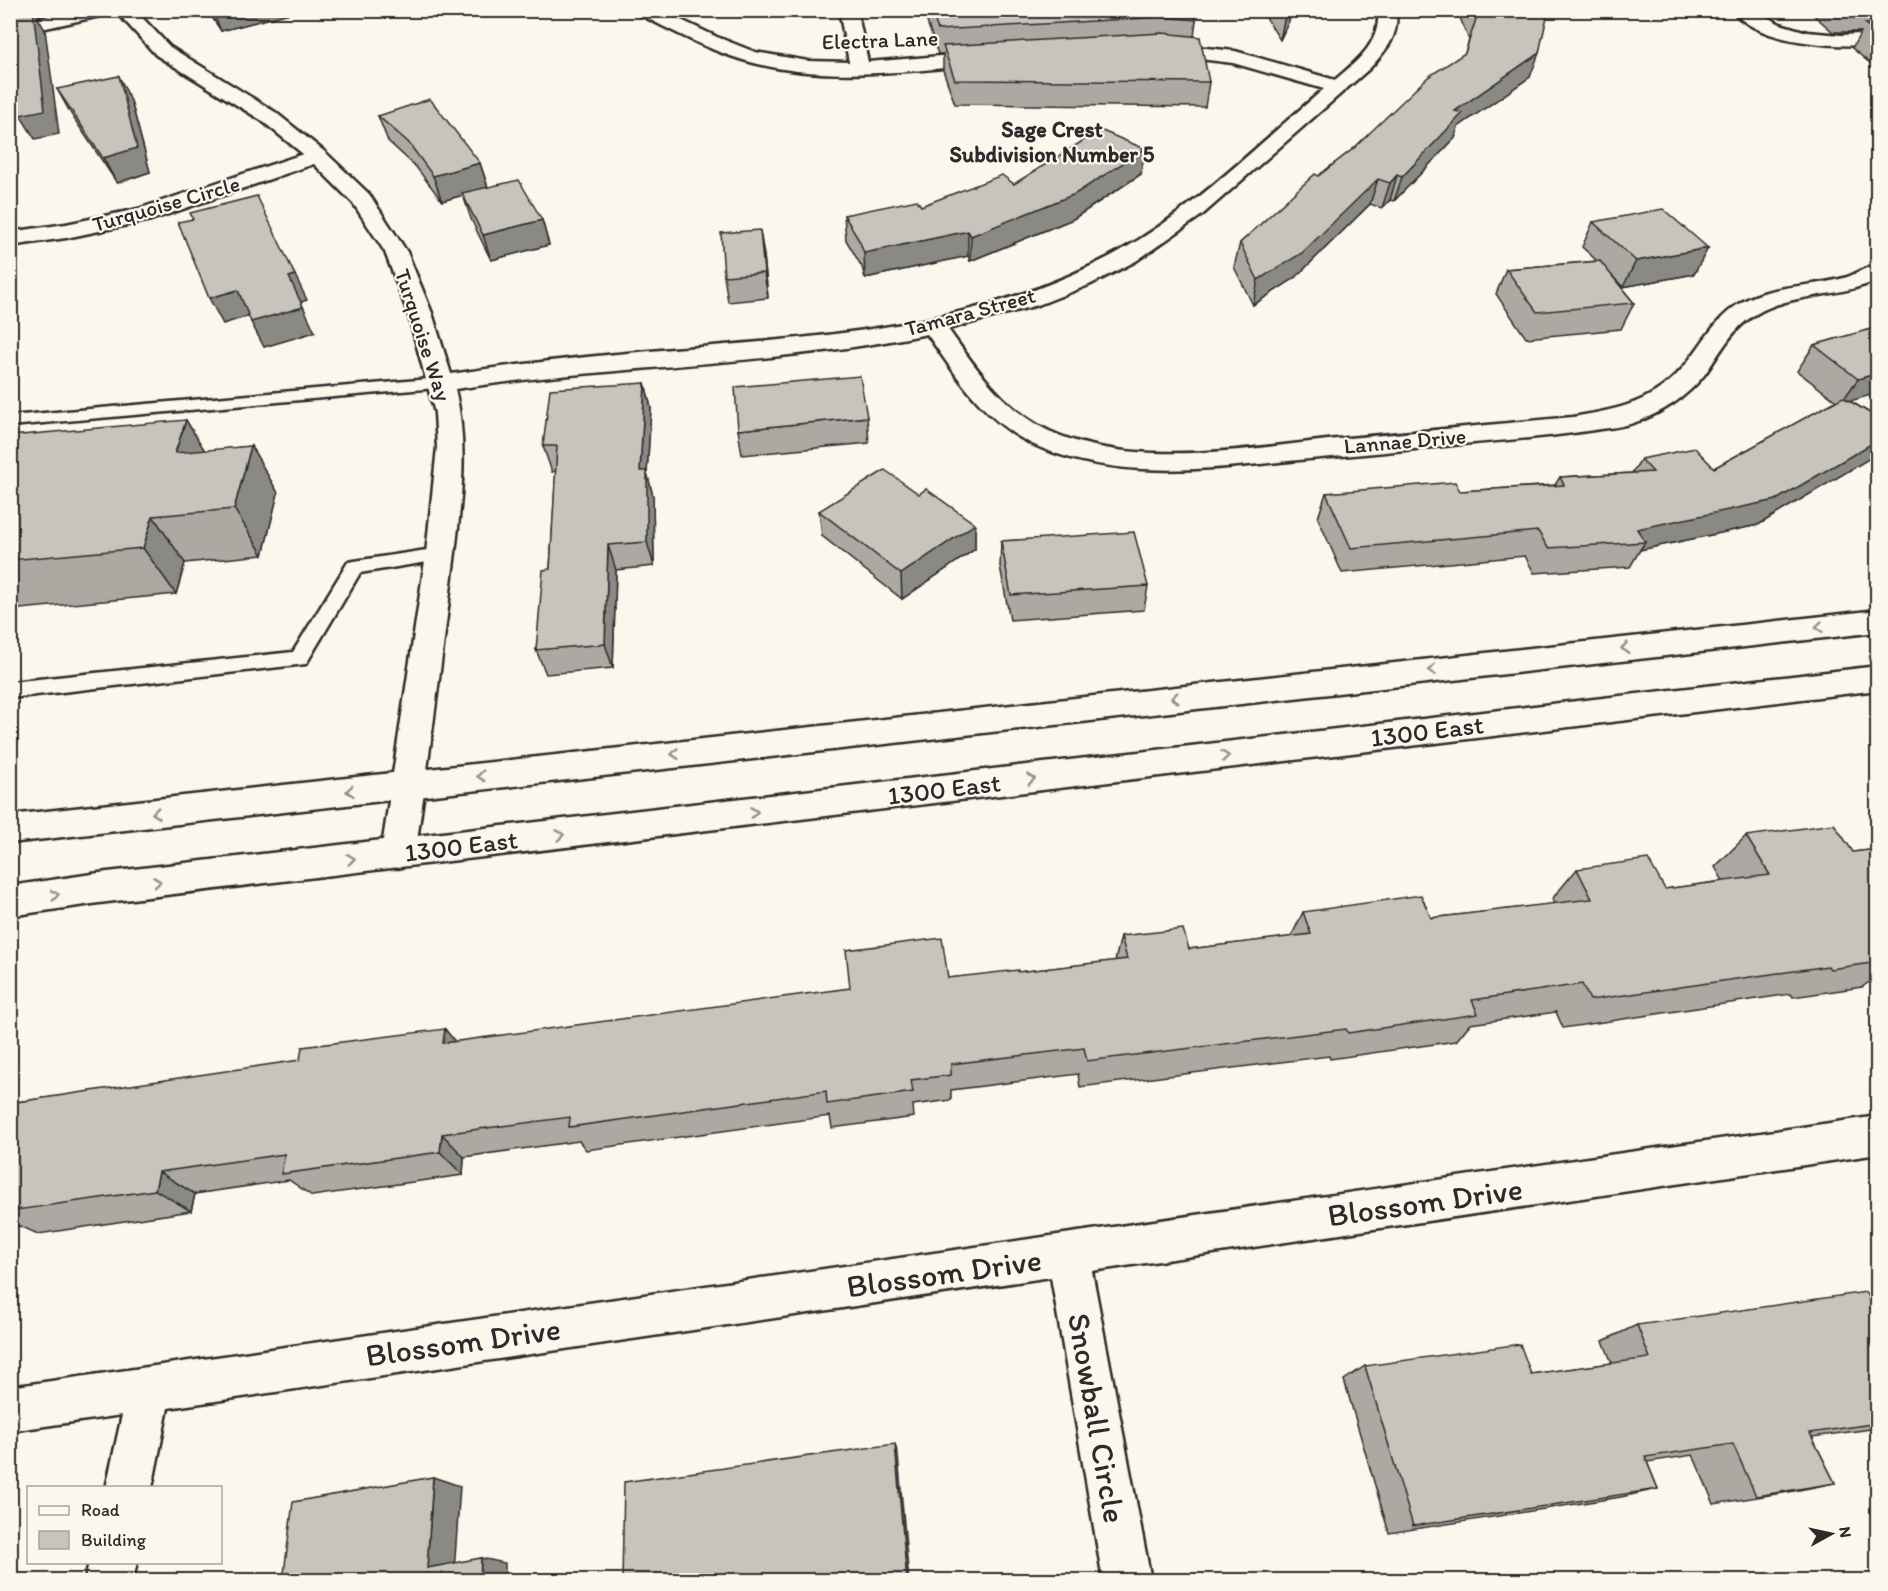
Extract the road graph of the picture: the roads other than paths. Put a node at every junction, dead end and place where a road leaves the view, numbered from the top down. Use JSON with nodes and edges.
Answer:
{"nodes":[{"id":1,"x":102,"y":10,"type":"edge"},
{"id":2,"x":124,"y":10,"type":"edge"},
{"id":3,"x":644,"y":10,"type":"edge"},
{"id":4,"x":848,"y":10,"type":"edge"},
{"id":5,"x":1386,"y":10,"type":"edge"},
{"id":6,"x":1741,"y":10,"type":"edge"},
{"id":7,"x":10,"y":32,"type":"edge"},
{"id":8,"x":1878,"y":39,"type":"edge"},
{"id":9,"x":1140,"y":49,"type":"edge"},
{"id":10,"x":1002,"y":57,"type":"edge"},
{"id":11,"x":860,"y":67,"type":"junction"},
{"id":12,"x":1338,"y":87,"type":"junction"},
{"id":13,"x":318,"y":156,"type":"junction"},
{"id":14,"x":10,"y":239,"type":"edge"},
{"id":15,"x":1878,"y":271,"type":"edge"},
{"id":16,"x":934,"y":326,"type":"junction"},
{"id":17,"x":441,"y":382,"type":"junction"},
{"id":18,"x":10,"y":421,"type":"edge"},
{"id":19,"x":440,"y":554,"type":"junction"},
{"id":20,"x":1878,"y":621,"type":"edge"},
{"id":21,"x":1878,"y":678,"type":"edge"},
{"id":22,"x":10,"y":690,"type":"edge"},
{"id":23,"x":408,"y":784,"type":"junction"},
{"id":24,"x":10,"y":829,"type":"edge"},
{"id":25,"x":398,"y":854,"type":"junction"},
{"id":26,"x":10,"y":901,"type":"edge"},
{"id":27,"x":1878,"y":1135,"type":"edge"},
{"id":28,"x":1068,"y":1255,"type":"junction"},
{"id":29,"x":150,"y":1387,"type":"junction"},
{"id":30,"x":10,"y":1409,"type":"edge"},
{"id":31,"x":129,"y":1486,"type":"edge"},
{"id":32,"x":113,"y":1564,"type":"edge"},
{"id":33,"x":109,"y":1581,"type":"edge"},
{"id":34,"x":1127,"y":1581,"type":"edge"}],
"edges":[{"from":1,"to":7,"type":"street"},
{"from":2,"to":13,"type":"street","name":"Turquoise Way"},
{"from":3,"to":11,"type":"street","name":"Electra Lane"},
{"from":4,"to":11,"type":"street"},
{"from":5,"to":12,"type":"street","name":"Tamara Street"},
{"from":6,"to":8,"type":"street"},
{"from":9,"to":12,"type":"street"},
{"from":10,"to":11,"type":"street","name":"Electra Lane"},
{"from":12,"to":16,"type":"street","name":"Tamara Street"},
{"from":13,"to":14,"type":"street","name":"Turquoise Circle"},
{"from":13,"to":17,"type":"street","name":"Turquoise Way"},
{"from":15,"to":16,"type":"street","name":"Lannae Drive"},
{"from":16,"to":17,"type":"street","name":"Tamara Street"},
{"from":17,"to":18,"type":"lane"},
{"from":17,"to":19,"type":"street","name":"Turquoise Way"},
{"from":19,"to":22,"type":"lane"},
{"from":19,"to":23,"type":"street","name":"Turquoise Way"},
{"from":20,"to":23,"type":"street","one_way":true},
{"from":25,"to":21,"type":"street","name":"1300 East","one_way":true},
{"from":23,"to":24,"type":"street","one_way":true},
{"from":23,"to":25,"type":"street","name":"Turquoise Way"},
{"from":26,"to":25,"type":"street","name":"1300 East","one_way":true},
{"from":27,"to":28,"type":"street","name":"Blossom Drive"},
{"from":28,"to":29,"type":"street","name":"Blossom Drive"},
{"from":28,"to":34,"type":"street","name":"Snowball Circle"},
{"from":29,"to":30,"type":"street","name":"Blossom Drive"},
{"from":29,"to":31,"type":"street"},
{"from":32,"to":33,"type":"street"}]}
